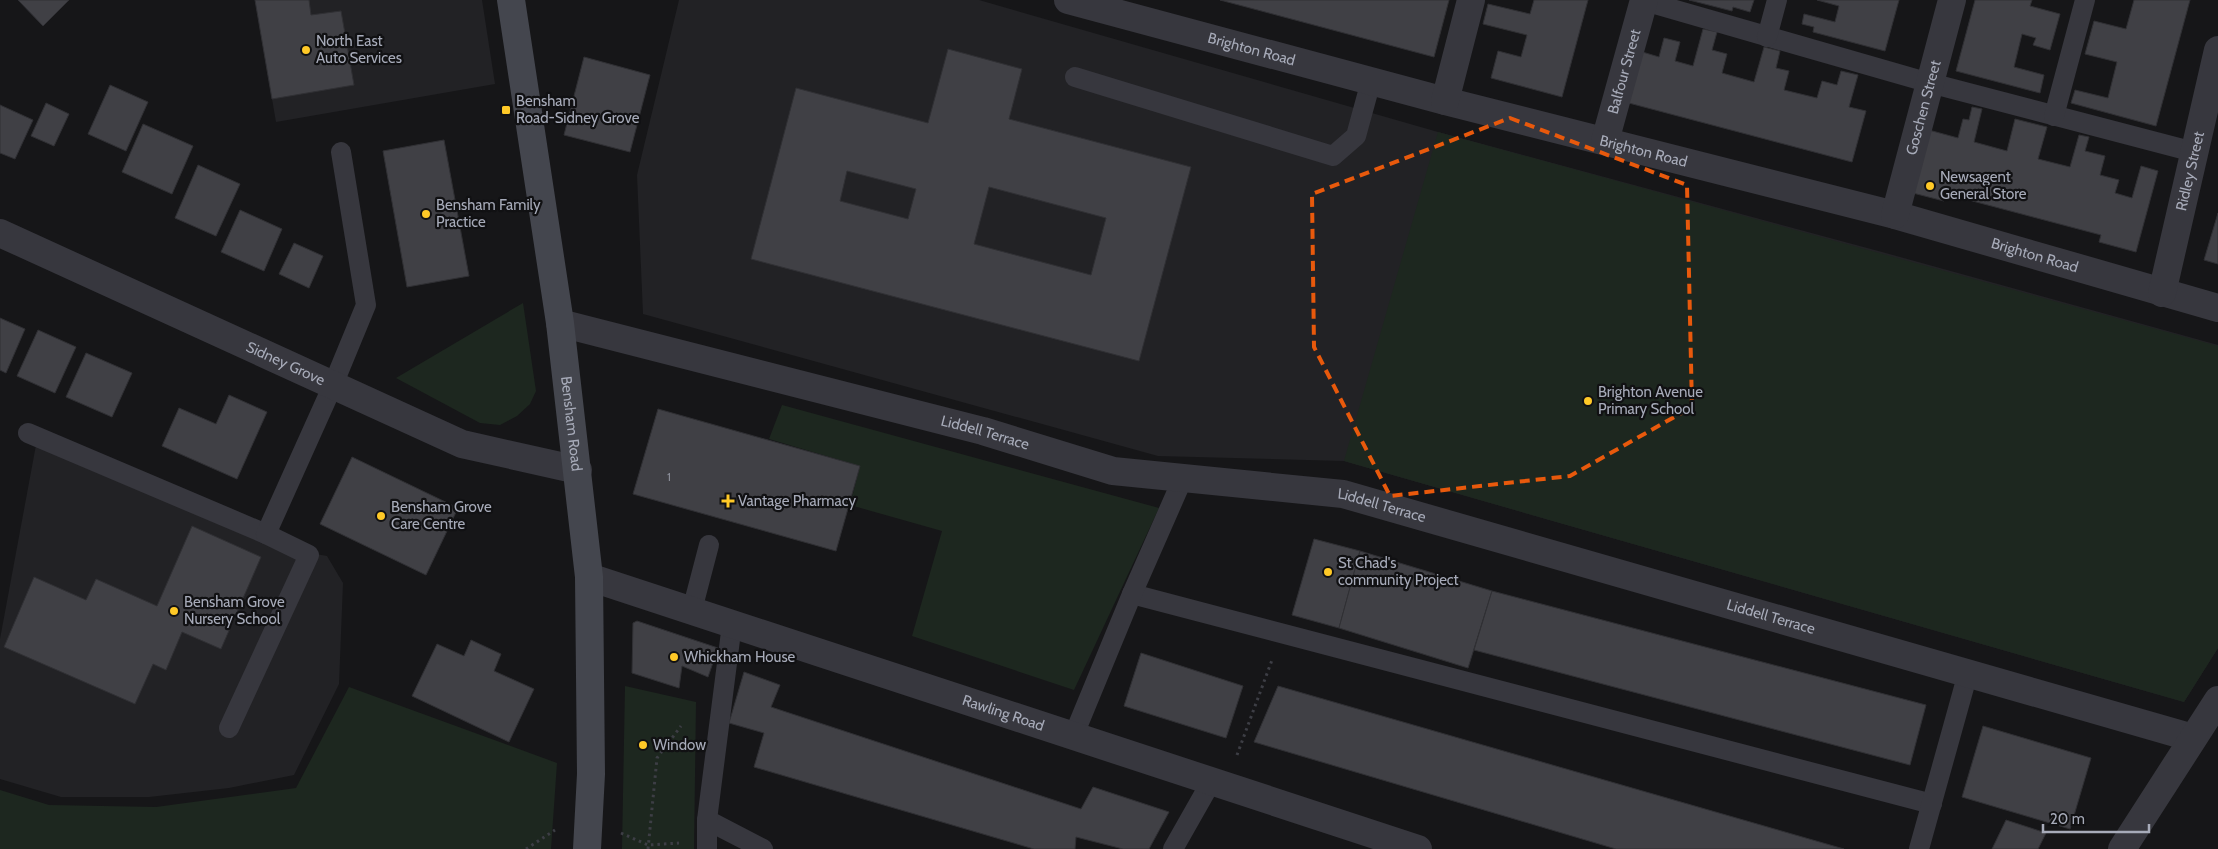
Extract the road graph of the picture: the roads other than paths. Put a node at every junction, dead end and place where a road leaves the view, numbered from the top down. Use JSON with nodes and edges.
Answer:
{"nodes":[{"id":1,"x":511,"y":0,"type":"edge"},
{"id":2,"x":1068,"y":0,"type":"edge"},
{"id":3,"x":1471,"y":0,"type":"edge"},
{"id":4,"x":1777,"y":0,"type":"edge"},
{"id":5,"x":1952,"y":0,"type":"edge"},
{"id":6,"x":2085,"y":0,"type":"edge"},
{"id":7,"x":1644,"y":1,"type":"edge"},
{"id":8,"x":1767,"y":36,"type":"junction"},
{"id":9,"x":2218,"y":50,"type":"edge"},
{"id":10,"x":1075,"y":77,"type":"dead end"},
{"id":11,"x":1371,"y":81,"type":"junction"},
{"id":12,"x":1930,"y":83,"type":"junction"},
{"id":13,"x":1445,"y":101,"type":"junction"},
{"id":14,"x":2211,"y":114,"type":"edge"},
{"id":15,"x":2054,"y":116,"type":"junction"},
{"id":16,"x":1605,"y":141,"type":"junction"},
{"id":17,"x":341,"y":152,"type":"dead end"},
{"id":18,"x":2194,"y":152,"type":"junction"},
{"id":19,"x":1895,"y":215,"type":"junction"},
{"id":20,"x":0,"y":233,"type":"edge"},
{"id":21,"x":2162,"y":292,"type":"junction"},
{"id":22,"x":2218,"y":308,"type":"edge"},
{"id":23,"x":560,"y":323,"type":"junction"},
{"id":24,"x":333,"y":385,"type":"junction"},
{"id":25,"x":28,"y":433,"type":"dead end"},
{"id":26,"x":578,"y":470,"type":"junction"},
{"id":27,"x":1183,"y":478,"type":"junction"},
{"id":28,"x":266,"y":534,"type":"junction"},
{"id":29,"x":709,"y":545,"type":"dead end"},
{"id":30,"x":589,"y":577,"type":"junction"},
{"id":31,"x":1132,"y":594,"type":"junction"},
{"id":32,"x":692,"y":610,"type":"junction"},
{"id":33,"x":732,"y":624,"type":"junction"},
{"id":34,"x":1968,"y":673,"type":"junction"},
{"id":35,"x":2218,"y":700,"type":"edge"},
{"id":36,"x":229,"y":728,"type":"dead end"},
{"id":37,"x":1074,"y":737,"type":"junction"},
{"id":38,"x":2193,"y":738,"type":"junction"},
{"id":39,"x":1218,"y":784,"type":"junction"},
{"id":40,"x":1932,"y":804,"type":"junction"},
{"id":41,"x":707,"y":820,"type":"junction"},
{"id":42,"x":1376,"y":843,"type":"edge"},
{"id":43,"x":707,"y":845,"type":"edge"},
{"id":44,"x":587,"y":849,"type":"edge"},
{"id":45,"x":763,"y":849,"type":"edge"},
{"id":46,"x":1172,"y":849,"type":"edge"},
{"id":47,"x":1418,"y":849,"type":"edge"},
{"id":48,"x":1919,"y":849,"type":"edge"},
{"id":49,"x":2122,"y":849,"type":"edge"}],
"edges":[{"from":1,"to":23,"type":"main road","name":"Bensham Road"},
{"from":2,"to":11,"type":"street","name":"Brighton Road"},
{"from":3,"to":13,"type":"street"},
{"from":4,"to":8,"type":"lane"},
{"from":5,"to":12,"type":"street","name":"Goschen Street"},
{"from":6,"to":15,"type":"lane"},
{"from":7,"to":8,"type":"lane"},
{"from":7,"to":16,"type":"street","name":"Balfour Street"},
{"from":8,"to":12,"type":"lane"},
{"from":9,"to":14,"type":"street","name":"Ridley Street"},
{"from":10,"to":11,"type":"lane"},
{"from":11,"to":13,"type":"street","name":"Brighton Road"},
{"from":12,"to":15,"type":"lane"},
{"from":12,"to":19,"type":"street","name":"Goschen Street"},
{"from":13,"to":16,"type":"street","name":"Brighton Road"},
{"from":14,"to":18,"type":"street","name":"Ridley Street"},
{"from":15,"to":18,"type":"lane"},
{"from":16,"to":19,"type":"street","name":"Brighton Road"},
{"from":17,"to":24,"type":"lane"},
{"from":18,"to":21,"type":"street","name":"Ridley Street"},
{"from":19,"to":21,"type":"street","name":"Brighton Road"},
{"from":20,"to":24,"type":"street","name":"Sidney Grove"},
{"from":21,"to":22,"type":"street","name":"Brighton Road"},
{"from":23,"to":26,"type":"main road","name":"Bensham Road"},
{"from":23,"to":27,"type":"street","name":"Liddell Terrace"},
{"from":24,"to":26,"type":"street","name":"Sidney Grove"},
{"from":24,"to":28,"type":"lane"},
{"from":25,"to":28,"type":"lane"},
{"from":26,"to":30,"type":"main road","name":"Bensham Road"},
{"from":27,"to":31,"type":"lane"},
{"from":27,"to":34,"type":"street","name":"Liddell Terrace"},
{"from":28,"to":36,"type":"lane"},
{"from":29,"to":32,"type":"lane"},
{"from":30,"to":32,"type":"street","name":"Rawling Road"},
{"from":30,"to":44,"type":"main road","name":"Bensham Road"},
{"from":31,"to":37,"type":"lane"},
{"from":31,"to":40,"type":"lane"},
{"from":32,"to":33,"type":"street","name":"Rawling Road"},
{"from":33,"to":37,"type":"street","name":"Rawling Road"},
{"from":33,"to":41,"type":"lane"},
{"from":34,"to":38,"type":"street","name":"Liddell Terrace"},
{"from":34,"to":40,"type":"lane"},
{"from":35,"to":38,"type":"street"},
{"from":37,"to":39,"type":"street","name":"Rawling Road"},
{"from":38,"to":49,"type":"street"},
{"from":39,"to":42,"type":"street","name":"Rawling Road"},
{"from":39,"to":46,"type":"lane"},
{"from":40,"to":48,"type":"lane"},
{"from":41,"to":43,"type":"lane"},
{"from":41,"to":45,"type":"lane"},
{"from":42,"to":47,"type":"street","name":"Rawling Road"}]}
